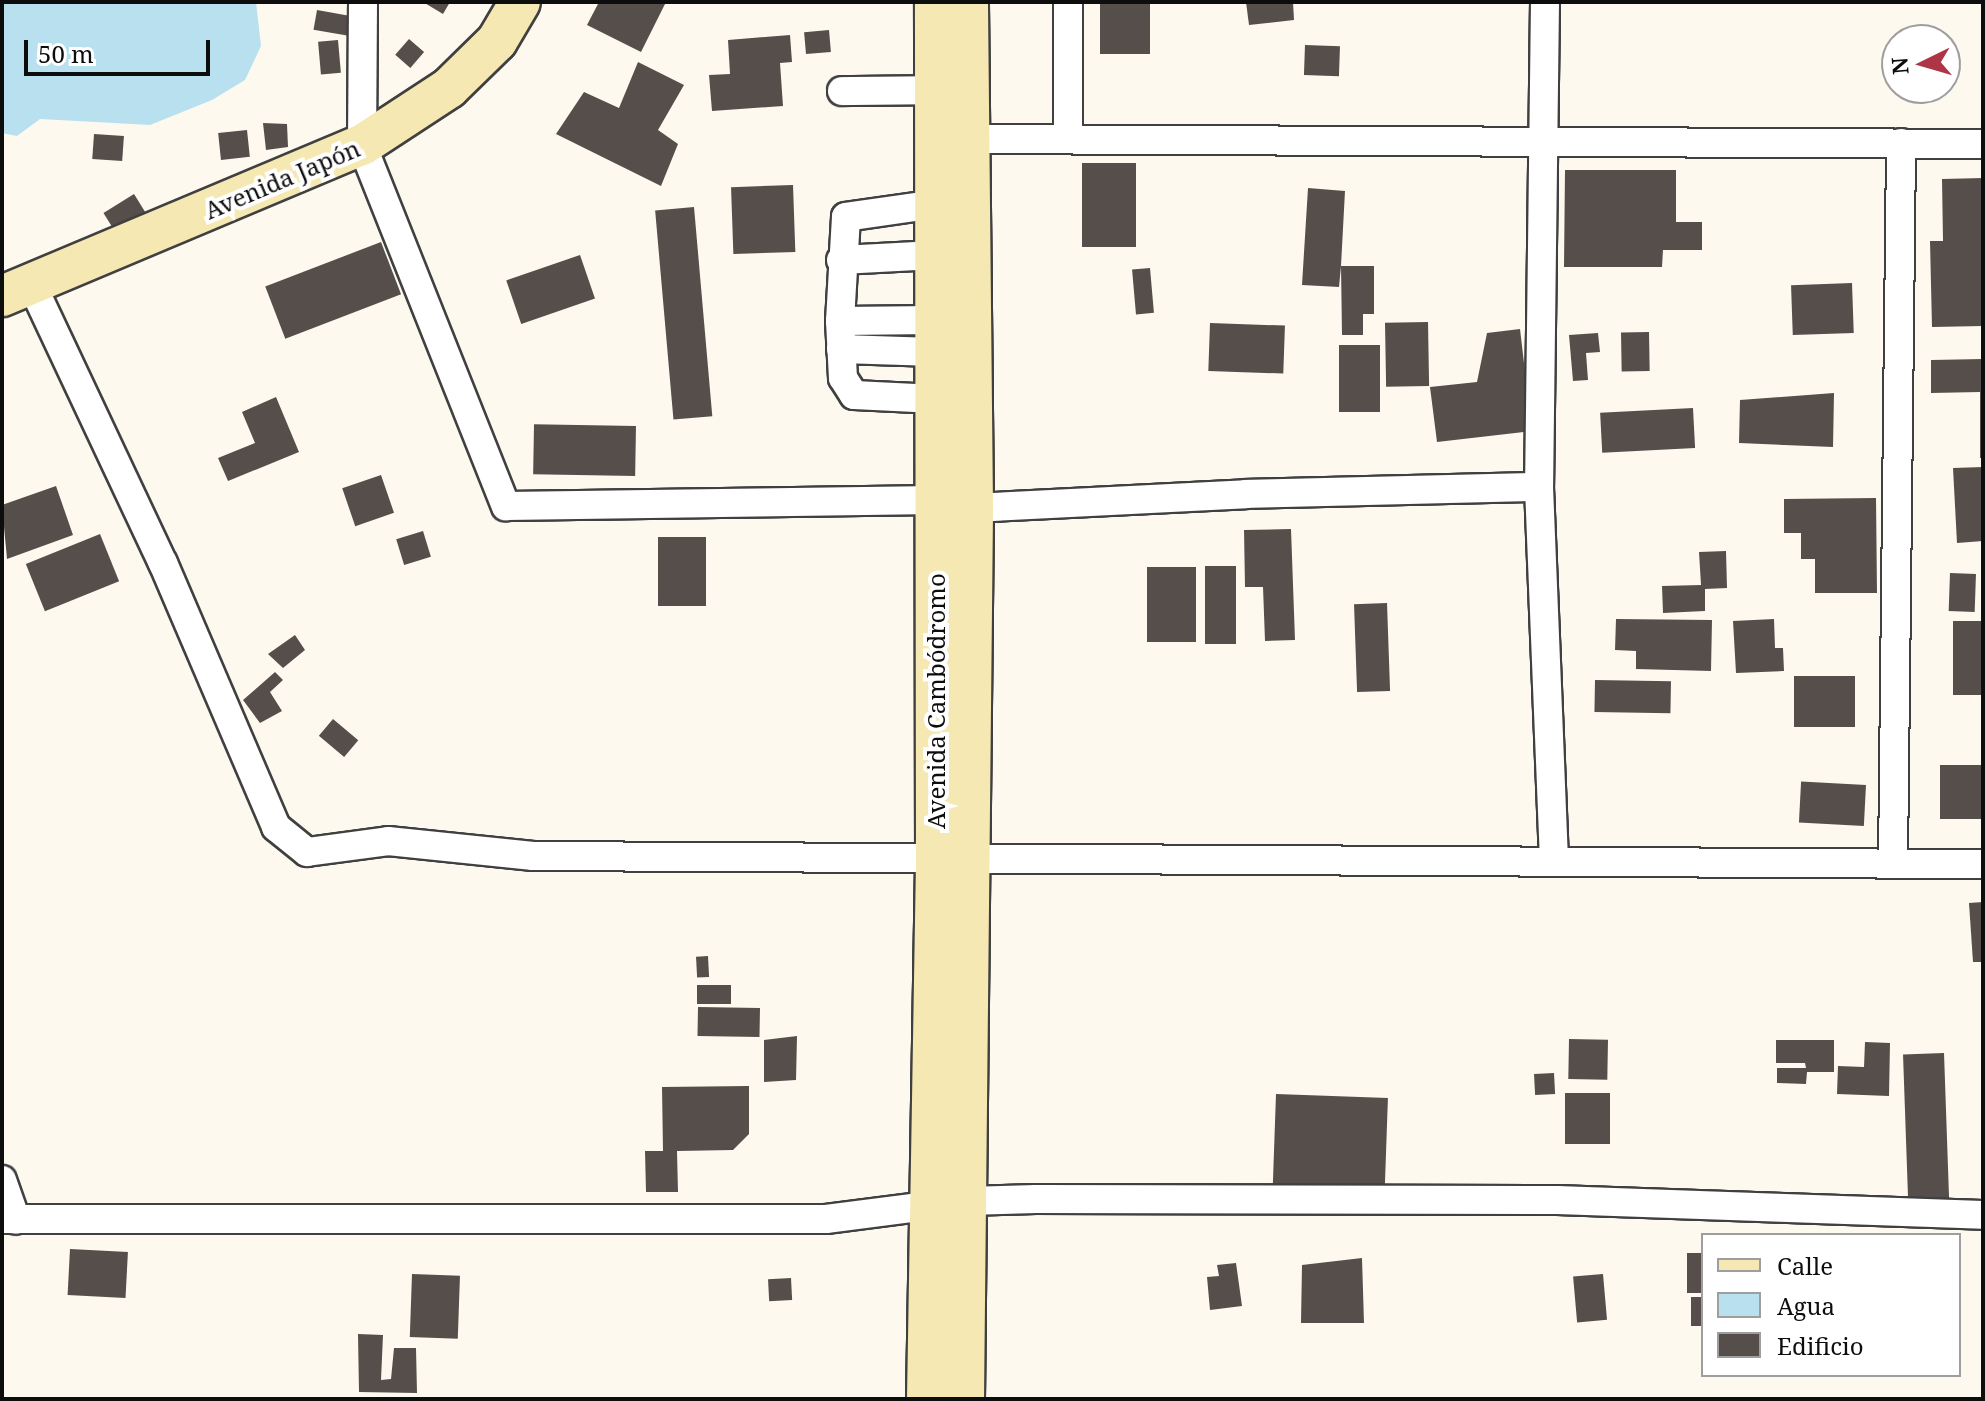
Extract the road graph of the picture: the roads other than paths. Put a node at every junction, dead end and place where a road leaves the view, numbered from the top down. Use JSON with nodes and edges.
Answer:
{"nodes":[{"id":1,"x":363,"y":2,"type":"edge"},
{"id":2,"x":520,"y":2,"type":"edge"},
{"id":3,"x":935,"y":2,"type":"edge"},
{"id":4,"x":968,"y":2,"type":"edge"},
{"id":5,"x":1068,"y":2,"type":"edge"},
{"id":6,"x":1545,"y":2,"type":"edge"},
{"id":7,"x":935,"y":90,"type":"junction"},
{"id":8,"x":842,"y":91,"type":"dead end"},
{"id":9,"x":1068,"y":138,"type":"junction"},
{"id":10,"x":969,"y":139,"type":"junction"},
{"id":11,"x":1543,"y":140,"type":"junction"},
{"id":12,"x":1901,"y":143,"type":"junction"},
{"id":13,"x":1983,"y":144,"type":"edge"},
{"id":14,"x":362,"y":145,"type":"junction"},
{"id":15,"x":936,"y":204,"type":"junction"},
{"id":16,"x":935,"y":255,"type":"junction"},
{"id":17,"x":841,"y":260,"type":"junction"},
{"id":18,"x":17,"y":290,"type":"edge"},
{"id":19,"x":841,"y":335,"type":"junction"},
{"id":20,"x":935,"y":336,"type":"junction"},
{"id":21,"x":936,"y":399,"type":"junction"},
{"id":22,"x":1539,"y":487,"type":"junction"},
{"id":23,"x":954,"y":504,"type":"junction"},
{"id":24,"x":1554,"y":859,"type":"junction"},
{"id":25,"x":952,"y":861,"type":"junction"},
{"id":26,"x":1893,"y":863,"type":"junction"},
{"id":27,"x":1983,"y":864,"type":"edge"},
{"id":28,"x":2,"y":1180,"type":"edge"},
{"id":29,"x":967,"y":1201,"type":"junction"},
{"id":30,"x":927,"y":1205,"type":"junction"},
{"id":31,"x":1983,"y":1215,"type":"edge"},
{"id":32,"x":9,"y":1219,"type":"edge"},
{"id":33,"x":927,"y":1399,"type":"edge"},
{"id":34,"x":964,"y":1399,"type":"edge"}],
"edges":[{"from":1,"to":14,"type":"street"},
{"from":2,"to":14,"type":"street","name":"Avenida Japón"},
{"from":3,"to":7,"type":"street","name":"Avenida Cambódromo"},
{"from":4,"to":10,"type":"street","name":"Avenida Cambódromo"},
{"from":5,"to":9,"type":"street"},
{"from":6,"to":11,"type":"street"},
{"from":7,"to":8,"type":"street"},
{"from":7,"to":15,"type":"street","name":"Avenida Cambódromo"},
{"from":9,"to":10,"type":"street"},
{"from":9,"to":11,"type":"street"},
{"from":10,"to":23,"type":"street","name":"Avenida Cambódromo"},
{"from":11,"to":12,"type":"street"},
{"from":11,"to":22,"type":"street"},
{"from":12,"to":13,"type":"street"},
{"from":12,"to":26,"type":"street"},
{"from":14,"to":18,"type":"street","name":"Avenida Japón"},
{"from":14,"to":23,"type":"street"},
{"from":15,"to":16,"type":"street","name":"Avenida Cambódromo"},
{"from":15,"to":17,"type":"street"},
{"from":16,"to":17,"type":"street"},
{"from":16,"to":20,"type":"street","name":"Avenida Cambódromo"},
{"from":17,"to":19,"type":"street"},
{"from":18,"to":25,"type":"street"},
{"from":19,"to":20,"type":"street"},
{"from":19,"to":21,"type":"street"},
{"from":20,"to":21,"type":"street","name":"Avenida Cambódromo"},
{"from":21,"to":23,"type":"street","name":"Avenida Cambódromo"},
{"from":22,"to":23,"type":"street"},
{"from":22,"to":24,"type":"street"},
{"from":23,"to":25,"type":"street","name":"Avenida Cambódromo"},
{"from":24,"to":25,"type":"street"},
{"from":24,"to":26,"type":"street"},
{"from":25,"to":29,"type":"street","name":"Avenida Cambódromo"},
{"from":25,"to":30,"type":"street","name":"Avenida Cambódromo"},
{"from":26,"to":27,"type":"street"},
{"from":28,"to":32,"type":"street"},
{"from":29,"to":30,"type":"street"},
{"from":29,"to":31,"type":"street"},
{"from":29,"to":34,"type":"street","name":"Avenida Cambódromo"},
{"from":30,"to":32,"type":"street"},
{"from":30,"to":33,"type":"street","name":"Avenida Cambódromo"}]}
